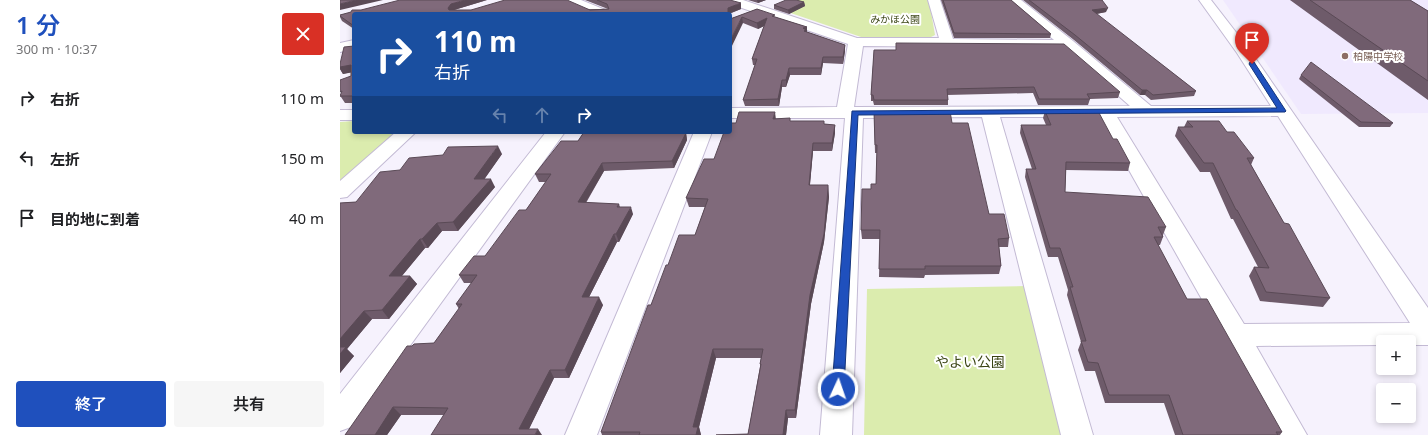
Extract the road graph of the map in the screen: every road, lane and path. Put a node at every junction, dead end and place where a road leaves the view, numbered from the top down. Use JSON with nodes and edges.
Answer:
{"nodes":[{"id":1,"x":570,"y":0,"type":"edge"},
{"id":2,"x":731,"y":0,"type":"edge"},
{"id":3,"x":934,"y":0,"type":"edge"},
{"id":4,"x":1012,"y":0,"type":"edge"},
{"id":5,"x":1205,"y":0,"type":"edge"},
{"id":6,"x":775,"y":2,"type":"dead end"},
{"id":7,"x":758,"y":10,"type":"junction"},
{"id":8,"x":594,"y":12,"type":"edge"},
{"id":9,"x":737,"y":18,"type":"edge"},
{"id":10,"x":856,"y":42,"type":"junction"},
{"id":11,"x":947,"y":43,"type":"junction"},
{"id":12,"x":1068,"y":44,"type":"junction"},
{"id":13,"x":352,"y":45,"type":"edge"},
{"id":14,"x":340,"y":48,"type":"edge"},
{"id":15,"x":1282,"y":111,"type":"junction"},
{"id":16,"x":850,"y":112,"type":"junction"},
{"id":17,"x":989,"y":112,"type":"junction"},
{"id":18,"x":1105,"y":112,"type":"junction"},
{"id":19,"x":1147,"y":112,"type":"junction"},
{"id":20,"x":732,"y":113,"type":"edge"},
{"id":21,"x":340,"y":115,"type":"edge"},
{"id":22,"x":352,"y":115,"type":"edge"},
{"id":23,"x":405,"y":134,"type":"edge"},
{"id":24,"x":554,"y":134,"type":"edge"},
{"id":25,"x":702,"y":134,"type":"edge"},
{"id":26,"x":340,"y":192,"type":"edge"},
{"id":27,"x":1428,"y":329,"type":"edge"},
{"id":28,"x":1428,"y":334,"type":"edge"},
{"id":29,"x":1236,"y":335,"type":"junction"},
{"id":30,"x":340,"y":417,"type":"edge"},
{"id":31,"x":581,"y":435,"type":"edge"},
{"id":32,"x":836,"y":435,"type":"edge"},
{"id":33,"x":1077,"y":435,"type":"edge"},
{"id":34,"x":1291,"y":435,"type":"edge"}],
"edges":[{"from":1,"to":8,"type":"street"},
{"from":2,"to":7,"type":"street"},
{"from":3,"to":11,"type":"street"},
{"from":4,"to":12,"type":"street"},
{"from":5,"to":15,"type":"street"},
{"from":6,"to":7,"type":"street"},
{"from":7,"to":9,"type":"street"},
{"from":7,"to":10,"type":"street"},
{"from":10,"to":11,"type":"street"},
{"from":10,"to":16,"type":"street"},
{"from":11,"to":12,"type":"street"},
{"from":12,"to":19,"type":"street"},
{"from":13,"to":14,"type":"street"},
{"from":15,"to":19,"type":"street"},
{"from":15,"to":27,"type":"street"},
{"from":16,"to":17,"type":"street"},
{"from":16,"to":20,"type":"street"},
{"from":16,"to":32,"type":"street"},
{"from":17,"to":18,"type":"street"},
{"from":17,"to":33,"type":"street"},
{"from":18,"to":19,"type":"street"},
{"from":18,"to":29,"type":"street"},
{"from":21,"to":22,"type":"street"},
{"from":23,"to":26,"type":"street"},
{"from":24,"to":30,"type":"street"},
{"from":25,"to":31,"type":"street"},
{"from":28,"to":29,"type":"street"},
{"from":29,"to":34,"type":"street"}]}
